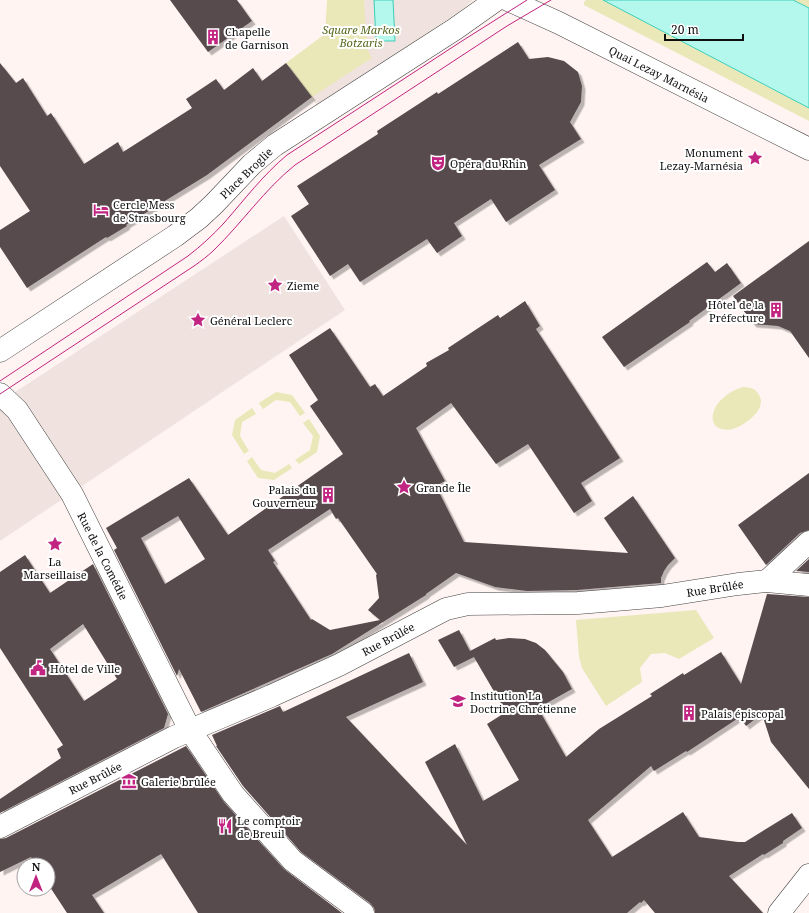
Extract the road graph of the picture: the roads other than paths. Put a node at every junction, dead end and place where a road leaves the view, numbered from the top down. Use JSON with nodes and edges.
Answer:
{"nodes":[{"id":1,"x":496,"y":0,"type":"edge"},
{"id":2,"x":508,"y":0,"type":"edge"},
{"id":3,"x":809,"y":149,"type":"edge"},
{"id":4,"x":0,"y":351,"type":"edge"},
{"id":5,"x":0,"y":394,"type":"edge"},
{"id":6,"x":809,"y":542,"type":"edge"},
{"id":7,"x":767,"y":581,"type":"junction"},
{"id":8,"x":809,"y":585,"type":"edge"},
{"id":9,"x":190,"y":730,"type":"junction"},
{"id":10,"x":0,"y":826,"type":"edge"},
{"id":11,"x":809,"y":874,"type":"edge"},
{"id":12,"x":364,"y":913,"type":"edge"},
{"id":13,"x":779,"y":913,"type":"edge"}],
"edges":[{"from":1,"to":4,"type":"street","name":"Place Broglie"},
{"from":2,"to":3,"type":"street","name":"Quai Lezay Marnésia"},
{"from":5,"to":9,"type":"street","name":"Rue de la Comédie"},
{"from":6,"to":7,"type":"street"},
{"from":7,"to":8,"type":"street","name":"Rue Brûlée"},
{"from":7,"to":9,"type":"street","name":"Rue Brûlée"},
{"from":9,"to":10,"type":"street","name":"Rue Brûlée"},
{"from":9,"to":12,"type":"street","name":"Rue de la Comédie"},
{"from":11,"to":13,"type":"street"}]}
